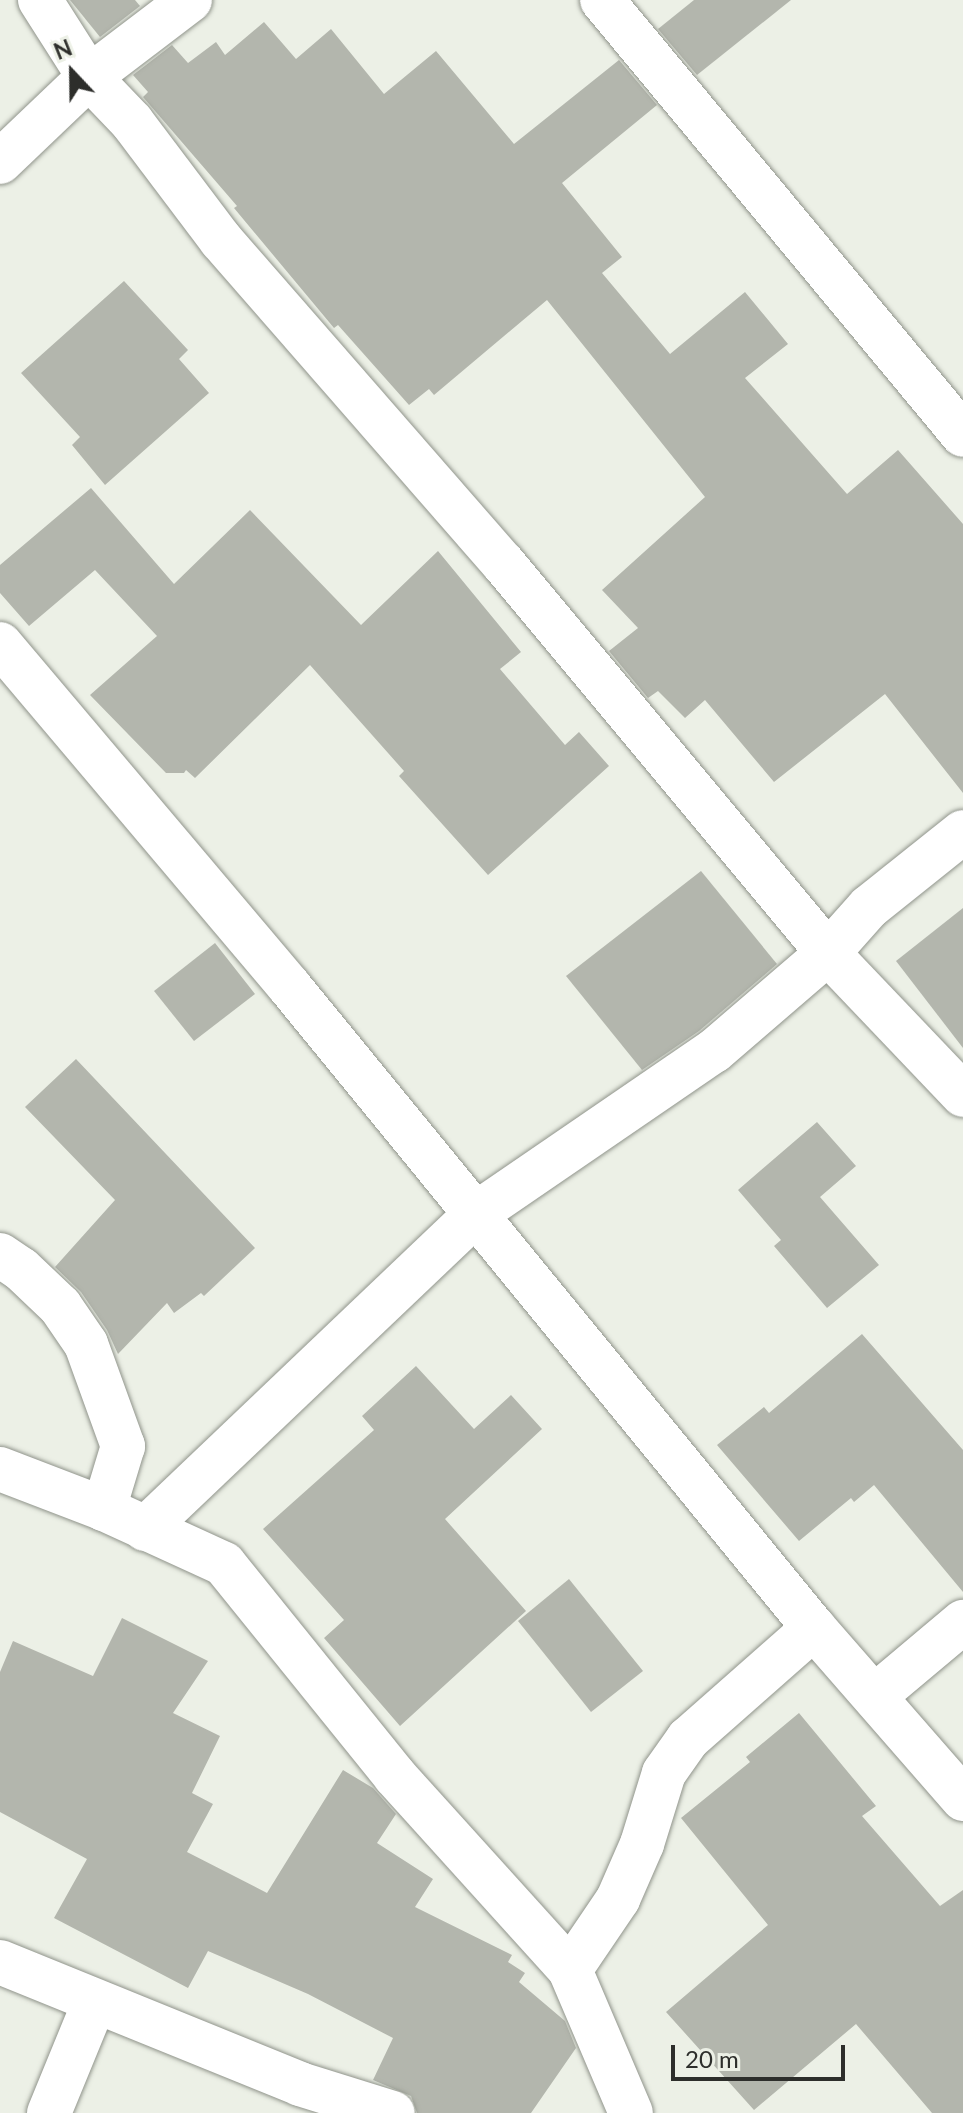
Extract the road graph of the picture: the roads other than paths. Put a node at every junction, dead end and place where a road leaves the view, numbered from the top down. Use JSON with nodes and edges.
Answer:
{"nodes":[{"id":1,"x":40,"y":0,"type":"edge"},
{"id":2,"x":190,"y":0,"type":"edge"},
{"id":3,"x":602,"y":0,"type":"edge"},
{"id":4,"x":89,"y":77,"type":"junction"},
{"id":5,"x":0,"y":162,"type":"edge"},
{"id":6,"x":963,"y":435,"type":"edge"},
{"id":7,"x":0,"y":644,"type":"edge"},
{"id":8,"x":963,"y":832,"type":"edge"},
{"id":9,"x":828,"y":953,"type":"junction"},
{"id":10,"x":963,"y":1095,"type":"edge"},
{"id":11,"x":477,"y":1213,"type":"junction"},
{"id":12,"x":0,"y":1255,"type":"edge"},
{"id":13,"x":0,"y":1469,"type":"edge"},
{"id":14,"x":104,"y":1509,"type":"junction"},
{"id":15,"x":145,"y":1529,"type":"junction"},
{"id":16,"x":963,"y":1622,"type":"edge"},
{"id":17,"x":814,"y":1628,"type":"junction"},
{"id":18,"x":876,"y":1695,"type":"junction"},
{"id":19,"x":963,"y":1799,"type":"edge"},
{"id":20,"x":0,"y":1962,"type":"edge"},
{"id":21,"x":570,"y":1970,"type":"junction"},
{"id":22,"x":95,"y":2001,"type":"junction"},
{"id":23,"x":49,"y":2113,"type":"edge"},
{"id":24,"x":393,"y":2113,"type":"edge"},
{"id":25,"x":631,"y":2113,"type":"edge"}],
"edges":[{"from":1,"to":4,"type":"street"},
{"from":2,"to":4,"type":"street"},
{"from":3,"to":6,"type":"street"},
{"from":4,"to":5,"type":"street"},
{"from":4,"to":9,"type":"street"},
{"from":7,"to":11,"type":"street"},
{"from":8,"to":9,"type":"street"},
{"from":9,"to":10,"type":"street"},
{"from":9,"to":11,"type":"street"},
{"from":11,"to":15,"type":"street"},
{"from":11,"to":17,"type":"street"},
{"from":12,"to":14,"type":"street"},
{"from":13,"to":14,"type":"street"},
{"from":14,"to":15,"type":"street"},
{"from":15,"to":21,"type":"street"},
{"from":16,"to":18,"type":"street"},
{"from":17,"to":18,"type":"street"},
{"from":17,"to":21,"type":"street"},
{"from":18,"to":19,"type":"street"},
{"from":20,"to":22,"type":"street"},
{"from":21,"to":25,"type":"street"},
{"from":22,"to":23,"type":"street"},
{"from":22,"to":24,"type":"street"}]}
